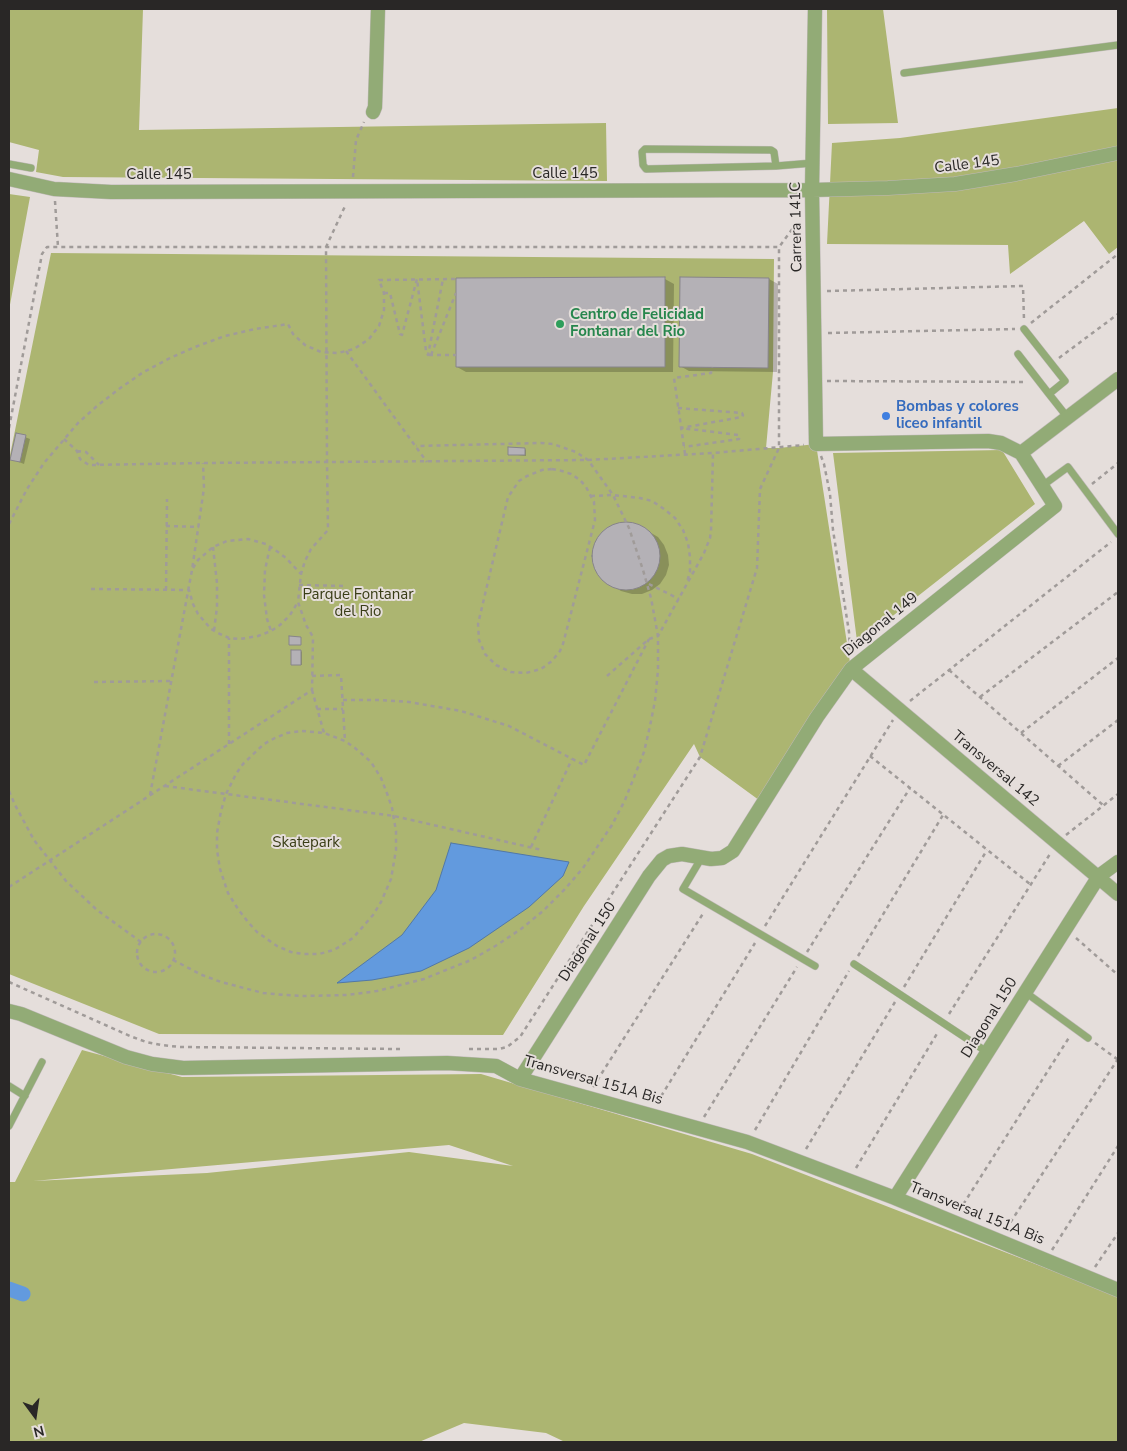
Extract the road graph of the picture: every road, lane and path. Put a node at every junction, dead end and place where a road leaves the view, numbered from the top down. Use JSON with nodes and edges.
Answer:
{"nodes":[{"id":1,"x":378,"y":9,"type":"edge"},
{"id":2,"x":815,"y":9,"type":"edge"},
{"id":3,"x":1118,"y":45,"type":"edge"},
{"id":4,"x":904,"y":74,"type":"dead end"},
{"id":5,"x":373,"y":112,"type":"joint"},
{"id":6,"x":1118,"y":152,"type":"edge"},
{"id":7,"x":813,"y":163,"type":"junction"},
{"id":8,"x":9,"y":164,"type":"edge"},
{"id":9,"x":776,"y":166,"type":"junction"},
{"id":10,"x":32,"y":168,"type":"dead end"},
{"id":11,"x":9,"y":179,"type":"edge"},
{"id":12,"x":54,"y":189,"type":"junction"},
{"id":13,"x":352,"y":191,"type":"junction"},
{"id":14,"x":812,"y":196,"type":"junction"},
{"id":15,"x":58,"y":247,"type":"junction"},
{"id":16,"x":326,"y":247,"type":"junction"},
{"id":17,"x":779,"y":247,"type":"junction"},
{"id":18,"x":1118,"y":254,"type":"edge"},
{"id":19,"x":417,"y":279,"type":"junction"},
{"id":20,"x":456,"y":279,"type":"dead end"},
{"id":21,"x":443,"y":280,"type":"junction"},
{"id":22,"x":814,"y":291,"type":"junction"},
{"id":23,"x":384,"y":293,"type":"junction"},
{"id":24,"x":456,"y":293,"type":"dead end"},
{"id":25,"x":1118,"y":314,"type":"edge"},
{"id":26,"x":1024,"y":329,"type":"junction"},
{"id":27,"x":814,"y":334,"type":"junction"},
{"id":28,"x":346,"y":351,"type":"junction"},
{"id":29,"x":326,"y":352,"type":"junction"},
{"id":30,"x":1018,"y":354,"type":"dead end"},
{"id":31,"x":429,"y":355,"type":"junction"},
{"id":32,"x":456,"y":355,"type":"dead end"},
{"id":33,"x":1052,"y":364,"type":"junction"},
{"id":34,"x":712,"y":367,"type":"dead end"},
{"id":35,"x":1118,"y":379,"type":"edge"},
{"id":36,"x":815,"y":382,"type":"junction"},
{"id":37,"x":1039,"y":382,"type":"junction"},
{"id":38,"x":1049,"y":394,"type":"junction"},
{"id":39,"x":678,"y":408,"type":"junction"},
{"id":40,"x":1068,"y":418,"type":"junction"},
{"id":41,"x":9,"y":428,"type":"edge"},
{"id":42,"x":681,"y":428,"type":"junction"},
{"id":43,"x":64,"y":438,"type":"junction"},
{"id":44,"x":816,"y":444,"type":"junction"},
{"id":45,"x":416,"y":446,"type":"junction"},
{"id":46,"x":684,"y":447,"type":"junction"},
{"id":47,"x":779,"y":448,"type":"junction"},
{"id":48,"x":77,"y":451,"type":"junction"},
{"id":49,"x":713,"y":453,"type":"junction"},
{"id":50,"x":1021,"y":453,"type":"junction"},
{"id":51,"x":685,"y":454,"type":"junction"},
{"id":52,"x":588,"y":460,"type":"junction"},
{"id":53,"x":203,"y":462,"type":"junction"},
{"id":54,"x":327,"y":462,"type":"junction"},
{"id":55,"x":427,"y":462,"type":"junction"},
{"id":56,"x":1118,"y":462,"type":"edge"},
{"id":57,"x":99,"y":465,"type":"junction"},
{"id":58,"x":1042,"y":486,"type":"junction"},
{"id":59,"x":1085,"y":490,"type":"junction"},
{"id":60,"x":613,"y":495,"type":"junction"},
{"id":61,"x":591,"y":496,"type":"junction"},
{"id":62,"x":167,"y":499,"type":"dead end"},
{"id":63,"x":9,"y":524,"type":"edge"},
{"id":64,"x":166,"y":526,"type":"junction"},
{"id":65,"x":198,"y":526,"type":"junction"},
{"id":66,"x":1118,"y":534,"type":"edge"},
{"id":67,"x":1111,"y":542,"type":"dead end"},
{"id":68,"x":213,"y":547,"type":"junction"},
{"id":69,"x":270,"y":547,"type":"junction"},
{"id":70,"x":192,"y":570,"type":"junction"},
{"id":71,"x":301,"y":574,"type":"junction"},
{"id":72,"x":648,"y":584,"type":"junction"},
{"id":73,"x":300,"y":585,"type":"junction"},
{"id":74,"x":686,"y":585,"type":"junction"},
{"id":75,"x":346,"y":586,"type":"dead end"},
{"id":76,"x":91,"y":589,"type":"dead end"},
{"id":77,"x":166,"y":590,"type":"junction"},
{"id":78,"x":189,"y":590,"type":"junction"},
{"id":79,"x":1118,"y":592,"type":"edge"},
{"id":80,"x":679,"y":599,"type":"junction"},
{"id":81,"x":298,"y":602,"type":"junction"},
{"id":82,"x":214,"y":631,"type":"junction"},
{"id":83,"x":270,"y":631,"type":"junction"},
{"id":84,"x":658,"y":636,"type":"junction"},
{"id":85,"x":229,"y":638,"type":"junction"},
{"id":86,"x":649,"y":639,"type":"junction"},
{"id":87,"x":1118,"y":658,"type":"edge"},
{"id":88,"x":851,"y":669,"type":"junction"},
{"id":89,"x":949,"y":670,"type":"junction"},
{"id":90,"x":312,"y":676,"type":"junction"},
{"id":91,"x":607,"y":676,"type":"dead end"},
{"id":92,"x":171,"y":681,"type":"junction"},
{"id":93,"x":94,"y":682,"type":"dead end"},
{"id":94,"x":312,"y":690,"type":"junction"},
{"id":95,"x":980,"y":697,"type":"junction"},
{"id":96,"x":343,"y":700,"type":"junction"},
{"id":97,"x":343,"y":709,"type":"junction"},
{"id":98,"x":899,"y":709,"type":"junction"},
{"id":99,"x":317,"y":710,"type":"junction"},
{"id":100,"x":1118,"y":720,"type":"edge"},
{"id":101,"x":324,"y":733,"type":"junction"},
{"id":102,"x":1021,"y":733,"type":"junction"},
{"id":103,"x":345,"y":741,"type":"junction"},
{"id":104,"x":228,"y":744,"type":"junction"},
{"id":105,"x":870,"y":756,"type":"junction"},
{"id":106,"x":572,"y":759,"type":"junction"},
{"id":107,"x":1058,"y":766,"type":"junction"},
{"id":108,"x":164,"y":786,"type":"junction"},
{"id":109,"x":9,"y":791,"type":"edge"},
{"id":110,"x":226,"y":794,"type":"junction"},
{"id":111,"x":1118,"y":794,"type":"edge"},
{"id":112,"x":150,"y":796,"type":"junction"},
{"id":113,"x":1104,"y":806,"type":"junction"},
{"id":114,"x":943,"y":815,"type":"junction"},
{"id":115,"x":394,"y":816,"type":"junction"},
{"id":116,"x":1057,"y":842,"type":"junction"},
{"id":117,"x":531,"y":848,"type":"junction"},
{"id":118,"x":542,"y":850,"type":"dead end"},
{"id":119,"x":987,"y":850,"type":"junction"},
{"id":120,"x":702,"y":857,"type":"junction"},
{"id":121,"x":49,"y":861,"type":"junction"},
{"id":122,"x":1118,"y":862,"type":"edge"},
{"id":123,"x":1099,"y":876,"type":"junction"},
{"id":124,"x":1030,"y":884,"type":"junction"},
{"id":125,"x":9,"y":887,"type":"edge"},
{"id":126,"x":1118,"y":894,"type":"edge"},
{"id":127,"x":708,"y":904,"type":"junction"},
{"id":128,"x":1066,"y":928,"type":"junction"},
{"id":129,"x":760,"y":934,"type":"junction"},
{"id":130,"x":141,"y":942,"type":"junction"},
{"id":131,"x":173,"y":960,"type":"junction"},
{"id":132,"x":854,"y":964,"type":"junction"},
{"id":133,"x":815,"y":966,"type":"dead end"},
{"id":134,"x":1118,"y":975,"type":"edge"},
{"id":135,"x":9,"y":982,"type":"edge"},
{"id":136,"x":1025,"y":992,"type":"junction"},
{"id":137,"x":900,"y":994,"type":"junction"},
{"id":138,"x":9,"y":1012,"type":"edge"},
{"id":139,"x":943,"y":1023,"type":"junction"},
{"id":140,"x":1075,"y":1028,"type":"junction"},
{"id":141,"x":1088,"y":1038,"type":"joint"},
{"id":142,"x":404,"y":1049,"type":"dead end"},
{"id":143,"x":462,"y":1049,"type":"dead end"},
{"id":144,"x":987,"y":1052,"type":"junction"},
{"id":145,"x":1118,"y":1059,"type":"edge"},
{"id":146,"x":42,"y":1062,"type":"dead end"},
{"id":147,"x":520,"y":1079,"type":"junction"},
{"id":148,"x":9,"y":1086,"type":"edge"},
{"id":149,"x":24,"y":1096,"type":"junction"},
{"id":150,"x":587,"y":1097,"type":"junction"},
{"id":151,"x":650,"y":1115,"type":"junction"},
{"id":152,"x":9,"y":1126,"type":"edge"},
{"id":153,"x":747,"y":1142,"type":"junction"},
{"id":154,"x":1118,"y":1146,"type":"edge"},
{"id":155,"x":798,"y":1161,"type":"junction"},
{"id":156,"x":849,"y":1180,"type":"junction"},
{"id":157,"x":894,"y":1198,"type":"junction"},
{"id":158,"x":952,"y":1221,"type":"junction"},
{"id":159,"x":1118,"y":1233,"type":"edge"},
{"id":160,"x":998,"y":1240,"type":"junction"},
{"id":161,"x":1046,"y":1260,"type":"junction"},
{"id":162,"x":1088,"y":1278,"type":"junction"},
{"id":163,"x":1118,"y":1290,"type":"edge"}],
"edges":[{"from":1,"to":5,"type":"street"},
{"from":2,"to":7,"type":"street","name":"Carrera 141C"},
{"from":3,"to":4,"type":"lane"},
{"from":5,"to":13,"type":"path"},
{"from":6,"to":14,"type":"street","name":"Calle 145"},
{"from":7,"to":9,"type":"lane"},
{"from":7,"to":14,"type":"street","name":"Carrera 141C"},
{"from":8,"to":10,"type":"lane"},
{"from":9,"to":9,"type":"lane"},
{"from":11,"to":12,"type":"street","name":"Calle 145"},
{"from":12,"to":13,"type":"street","name":"Calle 145"},
{"from":12,"to":15,"type":"path"},
{"from":13,"to":14,"type":"street","name":"Calle 145"},
{"from":13,"to":16,"type":"path"},
{"from":14,"to":17,"type":"path"},
{"from":14,"to":22,"type":"street","name":"Carrera 141C"},
{"from":15,"to":16,"type":"path"},
{"from":15,"to":41,"type":"path"},
{"from":16,"to":17,"type":"path"},
{"from":16,"to":29,"type":"path"},
{"from":17,"to":47,"type":"path"},
{"from":18,"to":26,"type":"path"},
{"from":19,"to":21,"type":"path"},
{"from":19,"to":23,"type":"path"},
{"from":19,"to":23,"type":"path"},
{"from":19,"to":31,"type":"path"},
{"from":20,"to":21,"type":"path"},
{"from":21,"to":31,"type":"path"},
{"from":22,"to":26,"type":"path"},
{"from":22,"to":27,"type":"street","name":"Carrera 141C"},
{"from":23,"to":28,"type":"path"},
{"from":24,"to":31,"type":"path"},
{"from":25,"to":33,"type":"path"},
{"from":26,"to":27,"type":"path"},
{"from":26,"to":33,"type":"lane"},
{"from":27,"to":36,"type":"street","name":"Carrera 141C"},
{"from":28,"to":29,"type":"path"},
{"from":28,"to":45,"type":"path"},
{"from":29,"to":43,"type":"path"},
{"from":29,"to":54,"type":"path"},
{"from":30,"to":37,"type":"lane"},
{"from":31,"to":32,"type":"path"},
{"from":33,"to":38,"type":"lane"},
{"from":34,"to":39,"type":"path"},
{"from":35,"to":40,"type":"street"},
{"from":36,"to":37,"type":"path"},
{"from":36,"to":44,"type":"street","name":"Carrera 141C"},
{"from":37,"to":38,"type":"lane"},
{"from":38,"to":40,"type":"lane"},
{"from":39,"to":42,"type":"path"},
{"from":39,"to":42,"type":"path"},
{"from":40,"to":50,"type":"street"},
{"from":42,"to":46,"type":"path"},
{"from":42,"to":46,"type":"path"},
{"from":43,"to":48,"type":"path"},
{"from":43,"to":63,"type":"path"},
{"from":44,"to":47,"type":"path"},
{"from":44,"to":50,"type":"street"},
{"from":44,"to":88,"type":"path"},
{"from":45,"to":52,"type":"path"},
{"from":45,"to":55,"type":"path"},
{"from":46,"to":51,"type":"path"},
{"from":47,"to":49,"type":"path"},
{"from":47,"to":143,"type":"path"},
{"from":48,"to":57,"type":"path"},
{"from":48,"to":57,"type":"path"},
{"from":49,"to":51,"type":"path"},
{"from":49,"to":74,"type":"path"},
{"from":50,"to":58,"type":"street"},
{"from":51,"to":52,"type":"path"},
{"from":52,"to":55,"type":"path"},
{"from":52,"to":60,"type":"path"},
{"from":53,"to":54,"type":"path"},
{"from":53,"to":57,"type":"path"},
{"from":53,"to":65,"type":"path"},
{"from":54,"to":55,"type":"path"},
{"from":54,"to":71,"type":"path"},
{"from":56,"to":59,"type":"path"},
{"from":58,"to":59,"type":"lane"},
{"from":58,"to":88,"type":"street","name":"Diagonal 149"},
{"from":59,"to":66,"type":"lane"},
{"from":60,"to":61,"type":"path"},
{"from":60,"to":72,"type":"path"},
{"from":60,"to":74,"type":"path"},
{"from":61,"to":61,"type":"path"},
{"from":62,"to":64,"type":"path"},
{"from":64,"to":65,"type":"path"},
{"from":64,"to":77,"type":"path"},
{"from":65,"to":70,"type":"path"},
{"from":67,"to":89,"type":"path"},
{"from":68,"to":69,"type":"path"},
{"from":68,"to":70,"type":"path"},
{"from":68,"to":82,"type":"path"},
{"from":69,"to":71,"type":"path"},
{"from":69,"to":83,"type":"path"},
{"from":70,"to":78,"type":"path"},
{"from":71,"to":73,"type":"path"},
{"from":72,"to":80,"type":"path"},
{"from":72,"to":84,"type":"path"},
{"from":73,"to":75,"type":"path"},
{"from":73,"to":81,"type":"path"},
{"from":74,"to":80,"type":"path"},
{"from":76,"to":77,"type":"path"},
{"from":77,"to":78,"type":"path"},
{"from":78,"to":82,"type":"path"},
{"from":78,"to":92,"type":"path"},
{"from":79,"to":95,"type":"path"},
{"from":80,"to":84,"type":"path"},
{"from":81,"to":83,"type":"path"},
{"from":81,"to":90,"type":"path"},
{"from":82,"to":85,"type":"path"},
{"from":83,"to":85,"type":"path"},
{"from":84,"to":86,"type":"path"},
{"from":84,"to":131,"type":"path"},
{"from":85,"to":104,"type":"path"},
{"from":86,"to":91,"type":"path"},
{"from":86,"to":106,"type":"path"},
{"from":87,"to":102,"type":"path"},
{"from":88,"to":98,"type":"street","name":"Transversal 142"},
{"from":88,"to":120,"type":"street","name":"Diagonal 149"},
{"from":89,"to":95,"type":"path"},
{"from":89,"to":98,"type":"path"},
{"from":90,"to":94,"type":"path"},
{"from":90,"to":96,"type":"path"},
{"from":92,"to":93,"type":"path"},
{"from":92,"to":112,"type":"path"},
{"from":94,"to":99,"type":"path"},
{"from":94,"to":104,"type":"path"},
{"from":95,"to":102,"type":"path"},
{"from":96,"to":97,"type":"path"},
{"from":96,"to":106,"type":"path"},
{"from":97,"to":99,"type":"path"},
{"from":97,"to":103,"type":"path"},
{"from":98,"to":105,"type":"path"},
{"from":98,"to":116,"type":"street","name":"Transversal 142"},
{"from":99,"to":101,"type":"path"},
{"from":100,"to":107,"type":"path"},
{"from":101,"to":103,"type":"path"},
{"from":101,"to":110,"type":"path"},
{"from":102,"to":107,"type":"path"},
{"from":103,"to":115,"type":"path"},
{"from":104,"to":108,"type":"path"},
{"from":105,"to":114,"type":"path"},
{"from":105,"to":129,"type":"path"},
{"from":106,"to":117,"type":"path"},
{"from":107,"to":113,"type":"path"},
{"from":108,"to":110,"type":"path"},
{"from":108,"to":112,"type":"path"},
{"from":109,"to":121,"type":"path"},
{"from":110,"to":115,"type":"path"},
{"from":110,"to":115,"type":"path"},
{"from":111,"to":113,"type":"path"},
{"from":112,"to":121,"type":"path"},
{"from":113,"to":116,"type":"path"},
{"from":114,"to":119,"type":"path"},
{"from":114,"to":132,"type":"path"},
{"from":115,"to":117,"type":"path"},
{"from":116,"to":123,"type":"street","name":"Transversal 142"},
{"from":116,"to":124,"type":"path"},
{"from":117,"to":118,"type":"path"},
{"from":119,"to":124,"type":"path"},
{"from":119,"to":137,"type":"path"},
{"from":120,"to":127,"type":"lane"},
{"from":120,"to":147,"type":"street","name":"Diagonal 150"},
{"from":121,"to":125,"type":"path"},
{"from":121,"to":130,"type":"path"},
{"from":122,"to":123,"type":"street","name":"Diagonal 150"},
{"from":123,"to":126,"type":"street","name":"Transversal 142"},
{"from":123,"to":128,"type":"street","name":"Diagonal 150"},
{"from":124,"to":139,"type":"path"},
{"from":127,"to":129,"type":"lane"},
{"from":127,"to":150,"type":"path"},
{"from":128,"to":134,"type":"path"},
{"from":128,"to":136,"type":"street","name":"Diagonal 150"},
{"from":129,"to":133,"type":"lane"},
{"from":129,"to":151,"type":"path"},
{"from":130,"to":131,"type":"path"},
{"from":130,"to":131,"type":"path"},
{"from":132,"to":137,"type":"lane"},
{"from":132,"to":153,"type":"path"},
{"from":135,"to":142,"type":"path"},
{"from":136,"to":140,"type":"lane"},
{"from":136,"to":144,"type":"street","name":"Diagonal 150"},
{"from":137,"to":139,"type":"lane"},
{"from":137,"to":155,"type":"path"},
{"from":138,"to":147,"type":"street","name":"Transversal 151A Bis"},
{"from":139,"to":144,"type":"lane"},
{"from":139,"to":156,"type":"path"},
{"from":140,"to":141,"type":"lane"},
{"from":140,"to":158,"type":"path"},
{"from":141,"to":145,"type":"path"},
{"from":144,"to":157,"type":"street","name":"Diagonal 150"},
{"from":145,"to":160,"type":"path"},
{"from":146,"to":149,"type":"lane"},
{"from":147,"to":150,"type":"street","name":"Transversal 151A Bis"},
{"from":148,"to":149,"type":"lane"},
{"from":149,"to":152,"type":"lane"},
{"from":150,"to":151,"type":"street","name":"Transversal 151A Bis"},
{"from":151,"to":153,"type":"street","name":"Transversal 151A Bis"},
{"from":153,"to":155,"type":"street","name":"Transversal 151A Bis"},
{"from":154,"to":161,"type":"path"},
{"from":155,"to":156,"type":"street","name":"Transversal 151A Bis"},
{"from":156,"to":157,"type":"street","name":"Transversal 151A Bis"},
{"from":157,"to":158,"type":"street","name":"Transversal 151A Bis"},
{"from":158,"to":160,"type":"street","name":"Transversal 151A Bis"},
{"from":159,"to":162,"type":"path"},
{"from":160,"to":161,"type":"street","name":"Transversal 151A Bis"},
{"from":161,"to":162,"type":"street","name":"Transversal 151A Bis"},
{"from":162,"to":163,"type":"street","name":"Transversal 151A Bis"}]}
